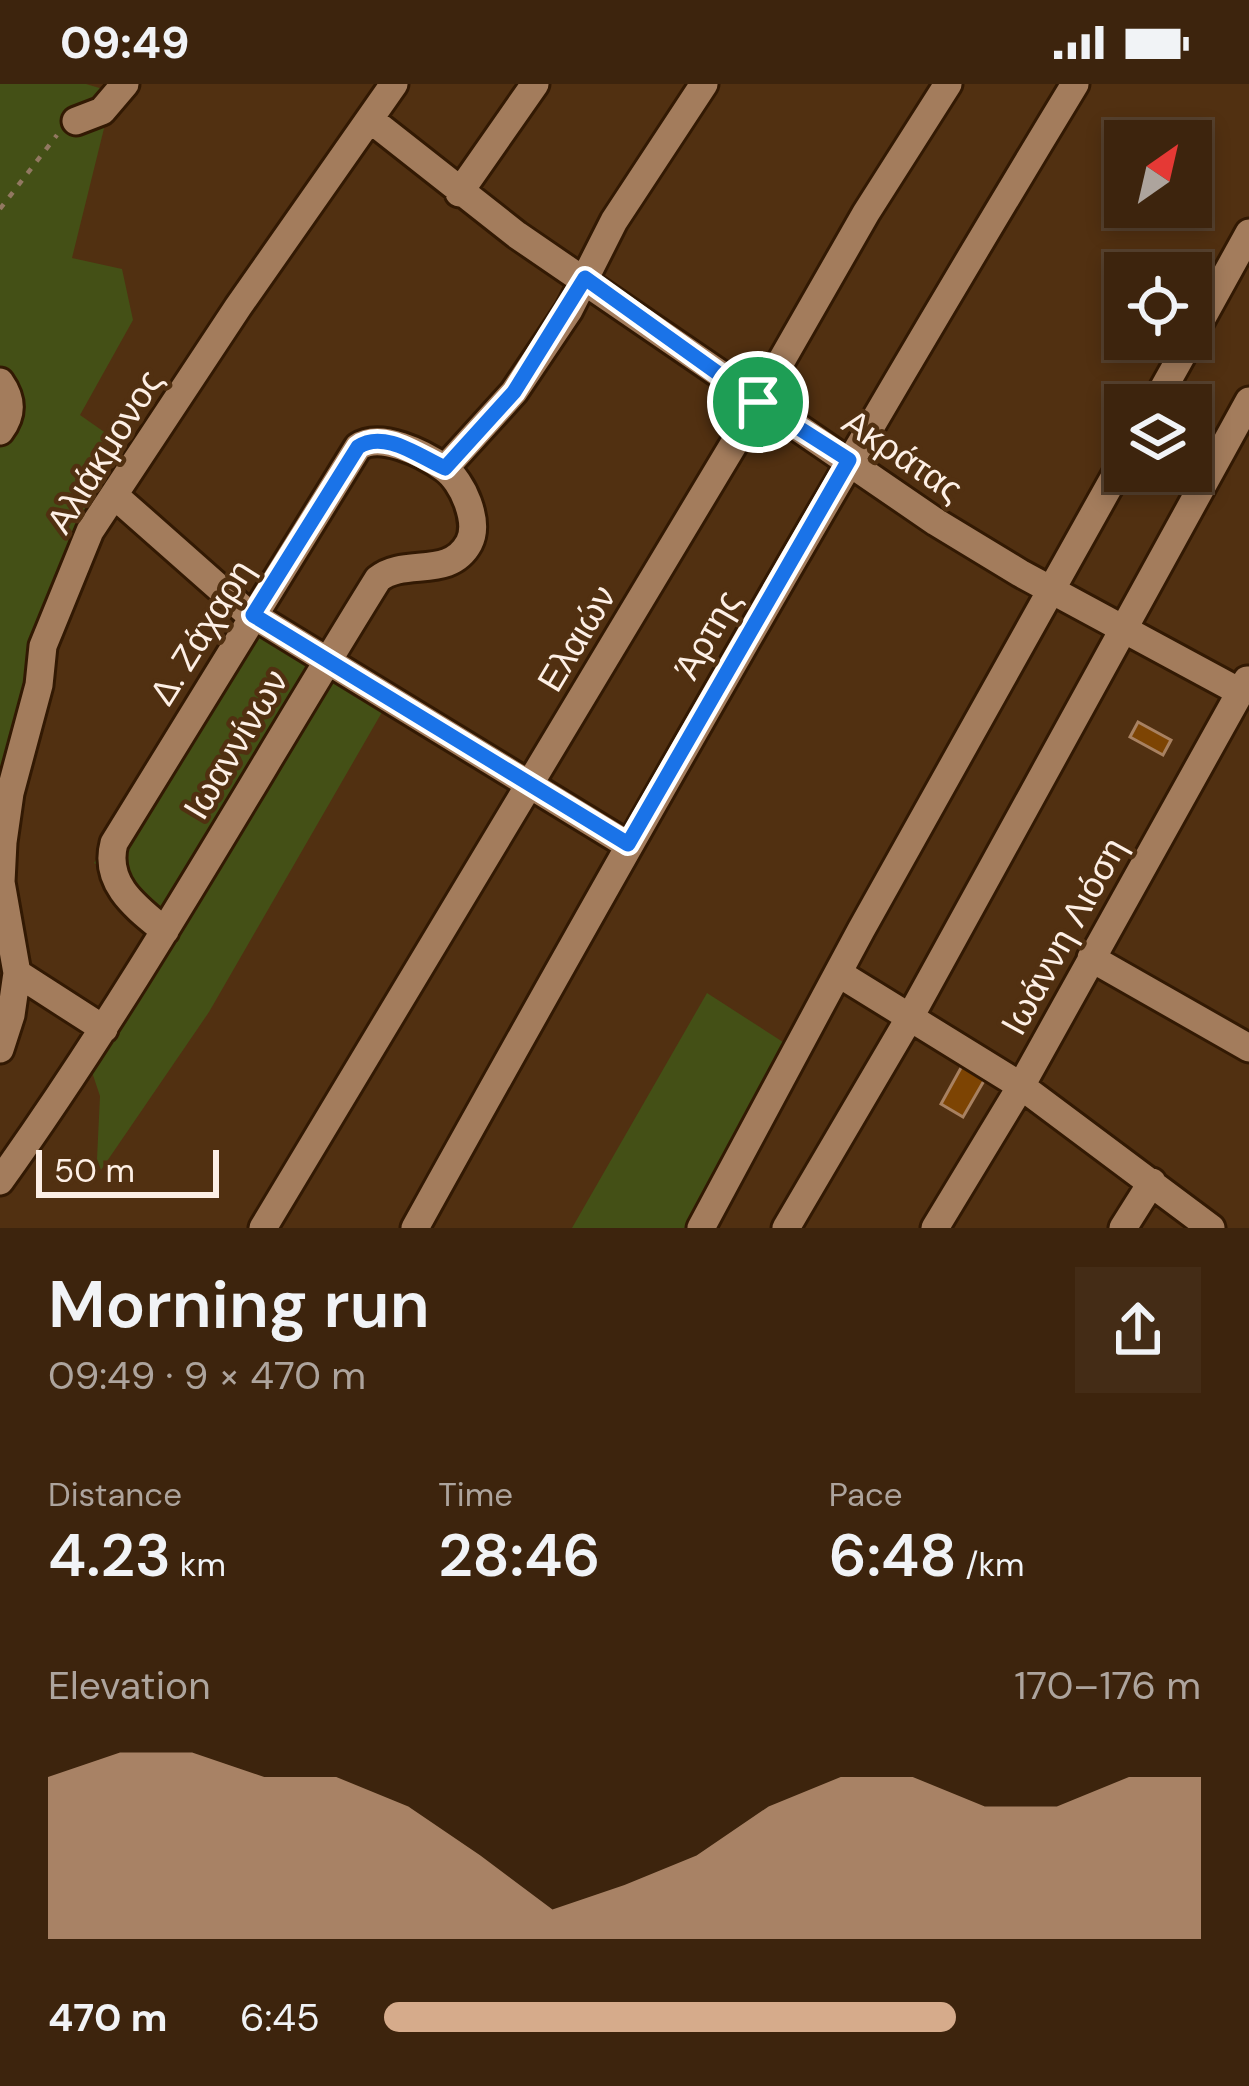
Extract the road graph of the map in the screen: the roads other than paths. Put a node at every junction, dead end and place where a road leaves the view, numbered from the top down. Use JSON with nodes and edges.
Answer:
{"nodes":[{"id":1,"x":125,"y":84,"type":"edge"},
{"id":2,"x":394,"y":84,"type":"edge"},
{"id":3,"x":535,"y":84,"type":"edge"},
{"id":4,"x":704,"y":84,"type":"edge"},
{"id":5,"x":948,"y":84,"type":"edge"},
{"id":6,"x":1075,"y":84,"type":"edge"},
{"id":7,"x":371,"y":120,"type":"junction"},
{"id":8,"x":76,"y":121,"type":"road end"},
{"id":9,"x":459,"y":193,"type":"junction"},
{"id":10,"x":1249,"y":233,"type":"edge"},
{"id":11,"x":585,"y":278,"type":"junction"},
{"id":12,"x":1212,"y":301,"type":"edge"},
{"id":13,"x":0,"y":382,"type":"edge"},
{"id":14,"x":1249,"y":401,"type":"edge"},
{"id":15,"x":758,"y":402,"type":"junction"},
{"id":16,"x":0,"y":431,"type":"edge"},
{"id":17,"x":849,"y":460,"type":"junction"},
{"id":18,"x":445,"y":468,"type":"junction"},
{"id":19,"x":1106,"y":492,"type":"edge"},
{"id":20,"x":114,"y":495,"type":"junction"},
{"id":21,"x":1052,"y":590,"type":"junction"},
{"id":22,"x":253,"y":615,"type":"junction"},
{"id":23,"x":1124,"y":631,"type":"junction"},
{"id":24,"x":326,"y":662,"type":"junction"},
{"id":25,"x":1245,"y":684,"type":"edge"},
{"id":26,"x":529,"y":786,"type":"junction"},
{"id":27,"x":628,"y":844,"type":"junction"},
{"id":28,"x":165,"y":931,"type":"junction"},
{"id":29,"x":1090,"y":958,"type":"junction"},
{"id":30,"x":17,"y":973,"type":"junction"},
{"id":31,"x":838,"y":973,"type":"junction"},
{"id":32,"x":910,"y":1017,"type":"junction"},
{"id":33,"x":104,"y":1029,"type":"junction"},
{"id":34,"x":1249,"y":1048,"type":"edge"},
{"id":35,"x":0,"y":1049,"type":"edge"},
{"id":36,"x":1021,"y":1086,"type":"junction"},
{"id":37,"x":0,"y":1180,"type":"edge"},
{"id":38,"x":1151,"y":1182,"type":"junction"},
{"id":39,"x":263,"y":1228,"type":"edge"},
{"id":40,"x":415,"y":1228,"type":"edge"},
{"id":41,"x":700,"y":1228,"type":"edge"},
{"id":42,"x":786,"y":1228,"type":"edge"},
{"id":43,"x":935,"y":1228,"type":"edge"},
{"id":44,"x":1123,"y":1228,"type":"edge"},
{"id":45,"x":1211,"y":1228,"type":"edge"}],
"edges":[{"from":1,"to":8,"type":"street"},
{"from":2,"to":7,"type":"street","name":"Αλιάκμονος"},
{"from":3,"to":9,"type":"street"},
{"from":4,"to":11,"type":"street"},
{"from":5,"to":15,"type":"street","name":"Ελαιών"},
{"from":6,"to":17,"type":"street","name":"Άρτης"},
{"from":7,"to":9,"type":"street","name":"Ακράτας"},
{"from":7,"to":20,"type":"street","name":"Αλιάκμονος"},
{"from":9,"to":11,"type":"street","name":"Ακράτας"},
{"from":10,"to":12,"type":"street"},
{"from":11,"to":15,"type":"street","name":"Ακράτας"},
{"from":11,"to":18,"type":"street"},
{"from":13,"to":16,"type":"street"},
{"from":14,"to":23,"type":"street"},
{"from":15,"to":17,"type":"street","name":"Ακράτας"},
{"from":15,"to":26,"type":"street","name":"Ελαιών"},
{"from":17,"to":21,"type":"street","name":"Ακράτας"},
{"from":17,"to":27,"type":"street","name":"Άρτης"},
{"from":18,"to":22,"type":"street","name":"Δ. Ζάχαρη"},
{"from":18,"to":24,"type":"street","name":"Ιωαννίνων"},
{"from":19,"to":21,"type":"street"},
{"from":20,"to":22,"type":"street"},
{"from":20,"to":30,"type":"street","name":"Αλιάκμονος"},
{"from":21,"to":23,"type":"street","name":"Ακράτας"},
{"from":21,"to":31,"type":"street"},
{"from":22,"to":24,"type":"street"},
{"from":22,"to":28,"type":"street","name":"Δ. Ζάχαρη"},
{"from":23,"to":25,"type":"street","name":"Ακράτας"},
{"from":23,"to":32,"type":"street"},
{"from":24,"to":26,"type":"street"},
{"from":24,"to":28,"type":"street","name":"Ιωαννίνων"},
{"from":25,"to":29,"type":"street","name":"Ιωάννη Λιόση"},
{"from":26,"to":27,"type":"street"},
{"from":26,"to":39,"type":"street","name":"Ελαιών"},
{"from":27,"to":40,"type":"street","name":"Άρτης"},
{"from":28,"to":33,"type":"street","name":"Ιωαννίνων"},
{"from":29,"to":34,"type":"street"},
{"from":29,"to":36,"type":"street","name":"Ιωάννη Λιόση"},
{"from":30,"to":33,"type":"street"},
{"from":30,"to":35,"type":"street","name":"Αλιάκμονος"},
{"from":31,"to":32,"type":"street"},
{"from":31,"to":41,"type":"street"},
{"from":32,"to":36,"type":"street"},
{"from":32,"to":42,"type":"street"},
{"from":33,"to":37,"type":"street","name":"Ιωαννίνων"},
{"from":36,"to":38,"type":"street"},
{"from":36,"to":43,"type":"street","name":"Ιωάννη Λιόση"},
{"from":38,"to":44,"type":"street"},
{"from":38,"to":45,"type":"street"}]}
